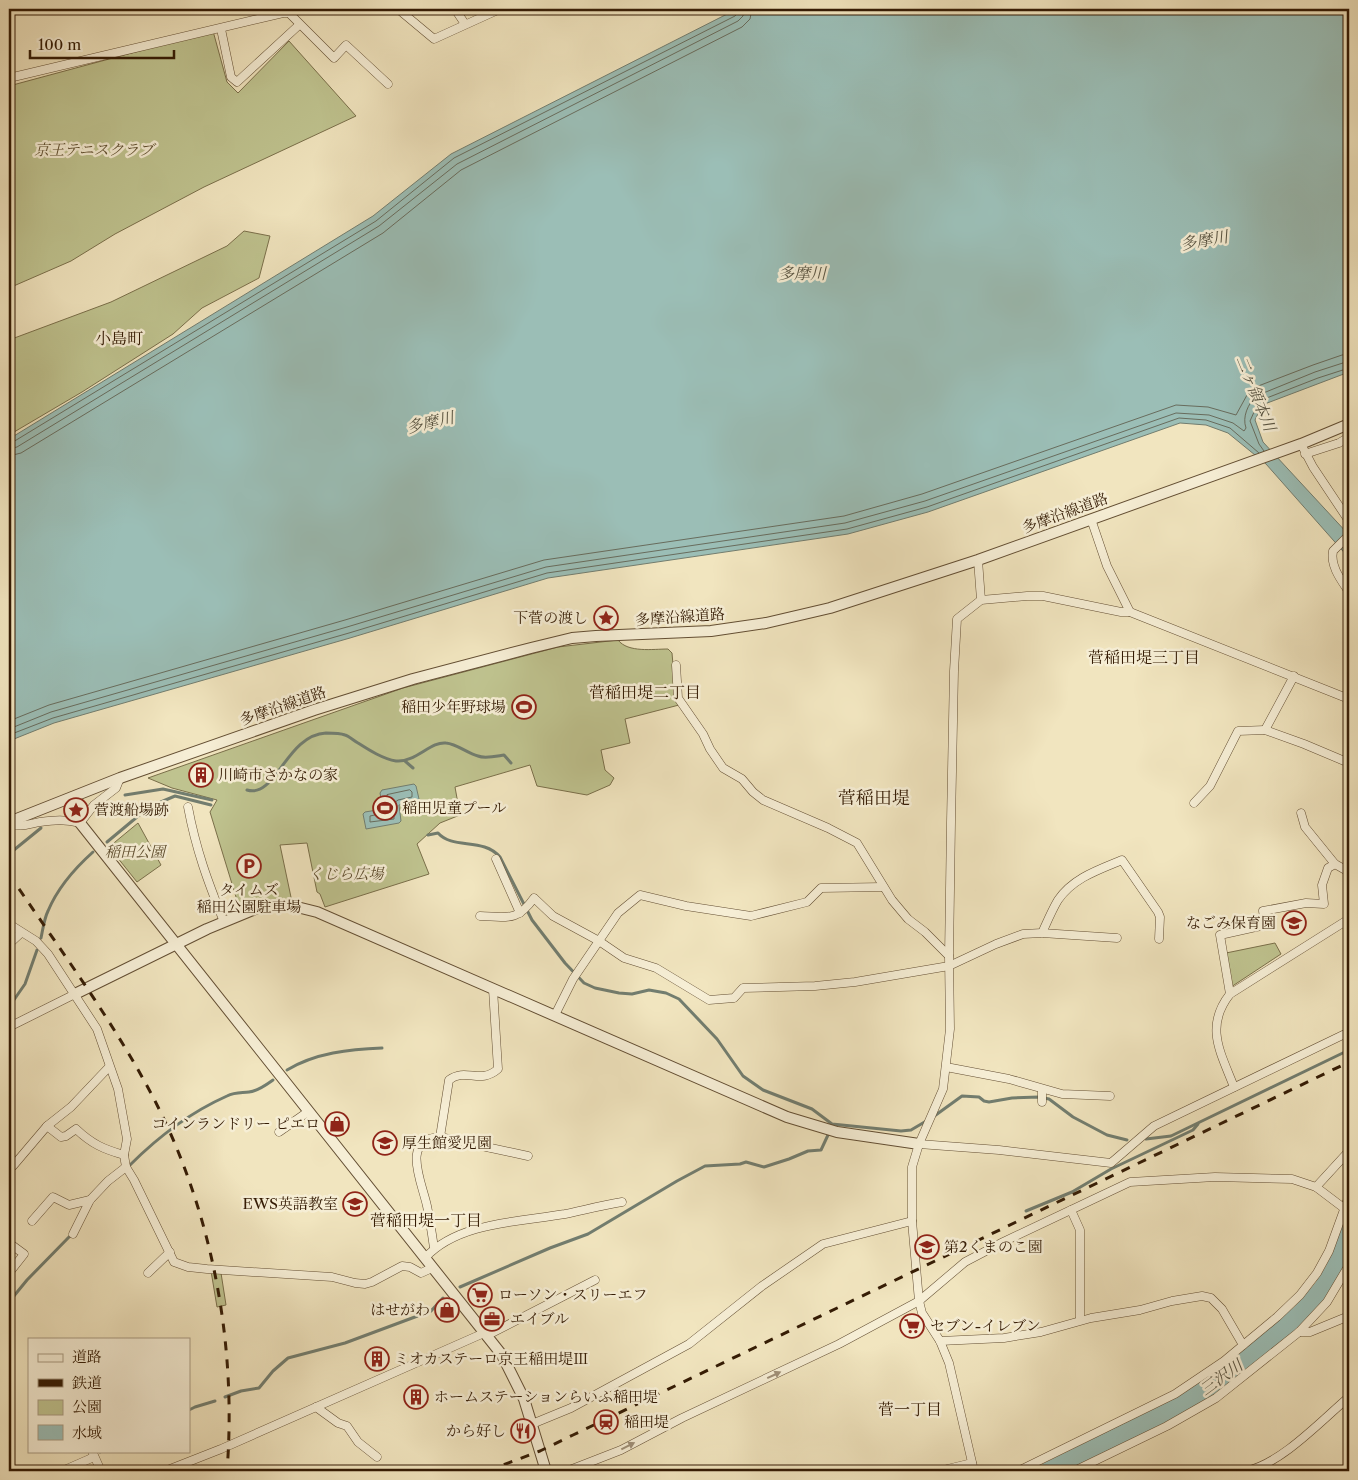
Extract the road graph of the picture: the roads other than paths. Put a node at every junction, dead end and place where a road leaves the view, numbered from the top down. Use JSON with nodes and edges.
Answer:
{"nodes":[{"id":1,"x":398,"y":9,"type":"edge"},
{"id":2,"x":454,"y":9,"type":"edge"},
{"id":3,"x":500,"y":9,"type":"edge"},
{"id":4,"x":465,"y":24,"type":"junction"},
{"id":5,"x":300,"y":25,"type":"junction"},
{"id":6,"x":221,"y":29,"type":"junction"},
{"id":7,"x":9,"y":78,"type":"edge"},
{"id":8,"x":388,"y":84,"type":"dead end"},
{"id":9,"x":1349,"y":424,"type":"edge"},
{"id":10,"x":1349,"y":438,"type":"edge"},
{"id":11,"x":1299,"y":448,"type":"junction"},
{"id":12,"x":1091,"y":519,"type":"junction"},
{"id":13,"x":1349,"y":521,"type":"edge"},
{"id":14,"x":1349,"y":535,"type":"edge"},
{"id":15,"x":978,"y":560,"type":"junction"},
{"id":16,"x":1349,"y":592,"type":"edge"},
{"id":17,"x":981,"y":600,"type":"junction"},
{"id":18,"x":1130,"y":612,"type":"junction"},
{"id":19,"x":676,"y":665,"type":"dead end"},
{"id":20,"x":1294,"y":676,"type":"junction"},
{"id":21,"x":1349,"y":699,"type":"edge"},
{"id":22,"x":1265,"y":730,"type":"junction"},
{"id":23,"x":1349,"y":764,"type":"edge"},
{"id":24,"x":120,"y":778,"type":"junction"},
{"id":25,"x":1194,"y":803,"type":"dead end"},
{"id":26,"x":188,"y":807,"type":"dead end"},
{"id":27,"x":1301,"y":813,"type":"dead end"},
{"id":28,"x":9,"y":823,"type":"edge"},
{"id":29,"x":80,"y":823,"type":"junction"},
{"id":30,"x":496,"y":859,"type":"dead end"},
{"id":31,"x":1335,"y":864,"type":"junction"},
{"id":32,"x":1349,"y":872,"type":"edge"},
{"id":33,"x":883,"y":887,"type":"junction"},
{"id":34,"x":524,"y":910,"type":"junction"},
{"id":35,"x":480,"y":916,"type":"dead end"},
{"id":36,"x":1349,"y":919,"type":"edge"},
{"id":37,"x":224,"y":922,"type":"junction"},
{"id":38,"x":9,"y":924,"type":"edge"},
{"id":39,"x":21,"y":933,"type":"junction"},
{"id":40,"x":1042,"y":933,"type":"junction"},
{"id":41,"x":1117,"y":938,"type":"dead end"},
{"id":42,"x":1159,"y":938,"type":"dead end"},
{"id":43,"x":600,"y":941,"type":"junction"},
{"id":44,"x":9,"y":944,"type":"edge"},
{"id":45,"x":177,"y":945,"type":"junction"},
{"id":46,"x":949,"y":956,"type":"junction"},
{"id":47,"x":949,"y":966,"type":"junction"},
{"id":48,"x":494,"y":988,"type":"junction"},
{"id":49,"x":75,"y":994,"type":"junction"},
{"id":50,"x":1230,"y":994,"type":"junction"},
{"id":51,"x":555,"y":1015,"type":"junction"},
{"id":52,"x":9,"y":1027,"type":"edge"},
{"id":53,"x":1349,"y":1032,"type":"edge"},
{"id":54,"x":109,"y":1067,"type":"junction"},
{"id":55,"x":946,"y":1067,"type":"junction"},
{"id":56,"x":1234,"y":1087,"type":"junction"},
{"id":57,"x":1110,"y":1096,"type":"dead end"},
{"id":58,"x":308,"y":1111,"type":"junction"},
{"id":59,"x":47,"y":1126,"type":"junction"},
{"id":60,"x":279,"y":1132,"type":"dead end"},
{"id":61,"x":440,"y":1137,"type":"junction"},
{"id":62,"x":919,"y":1144,"type":"junction"},
{"id":63,"x":1349,"y":1151,"type":"edge"},
{"id":64,"x":124,"y":1155,"type":"junction"},
{"id":65,"x":528,"y":1156,"type":"dead end"},
{"id":66,"x":9,"y":1166,"type":"edge"},
{"id":67,"x":126,"y":1167,"type":"junction"},
{"id":68,"x":1316,"y":1187,"type":"junction"},
{"id":69,"x":1349,"y":1196,"type":"edge"},
{"id":70,"x":90,"y":1200,"type":"junction"},
{"id":71,"x":622,"y":1202,"type":"dead end"},
{"id":72,"x":1071,"y":1210,"type":"junction"},
{"id":73,"x":1347,"y":1211,"type":"edge"},
{"id":74,"x":32,"y":1221,"type":"dead end"},
{"id":75,"x":912,"y":1221,"type":"junction"},
{"id":76,"x":73,"y":1234,"type":"dead end"},
{"id":77,"x":9,"y":1243,"type":"edge"},
{"id":78,"x":434,"y":1248,"type":"junction"},
{"id":79,"x":170,"y":1252,"type":"junction"},
{"id":80,"x":424,"y":1258,"type":"junction"},
{"id":81,"x":1349,"y":1265,"type":"edge"},
{"id":82,"x":432,"y":1268,"type":"junction"},
{"id":83,"x":148,"y":1273,"type":"dead end"},
{"id":84,"x":9,"y":1274,"type":"edge"},
{"id":85,"x":595,"y":1280,"type":"dead end"},
{"id":86,"x":919,"y":1302,"type":"junction"},
{"id":87,"x":1349,"y":1316,"type":"edge"},
{"id":88,"x":1080,"y":1320,"type":"junction"},
{"id":89,"x":1299,"y":1332,"type":"junction"},
{"id":90,"x":485,"y":1334,"type":"junction"},
{"id":91,"x":940,"y":1341,"type":"junction"},
{"id":92,"x":1243,"y":1345,"type":"junction"},
{"id":93,"x":1349,"y":1397,"type":"edge"},
{"id":94,"x":316,"y":1407,"type":"junction"},
{"id":95,"x":532,"y":1424,"type":"junction"},
{"id":96,"x":93,"y":1454,"type":"edge"},
{"id":97,"x":377,"y":1457,"type":"dead end"},
{"id":98,"x":973,"y":1467,"type":"edge"},
{"id":99,"x":62,"y":1471,"type":"edge"},
{"id":100,"x":102,"y":1471,"type":"edge"},
{"id":101,"x":165,"y":1471,"type":"edge"},
{"id":102,"x":546,"y":1471,"type":"edge"},
{"id":103,"x":567,"y":1471,"type":"edge"},
{"id":104,"x":939,"y":1471,"type":"edge"},
{"id":105,"x":1018,"y":1471,"type":"edge"},
{"id":106,"x":1074,"y":1471,"type":"edge"},
{"id":107,"x":1246,"y":1471,"type":"edge"}],
"edges":[{"from":1,"to":4,"type":"street"},
{"from":2,"to":4,"type":"street"},
{"from":3,"to":4,"type":"street"},
{"from":5,"to":6,"type":"street"},
{"from":5,"to":6,"type":"street"},
{"from":5,"to":8,"type":"street"},
{"from":6,"to":7,"type":"street"},
{"from":9,"to":11,"type":"street","name":"多摩沿線道路"},
{"from":10,"to":11,"type":"street"},
{"from":11,"to":12,"type":"street","name":"多摩沿線道路"},
{"from":11,"to":13,"type":"street"},
{"from":12,"to":15,"type":"street","name":"多摩沿線道路"},
{"from":12,"to":18,"type":"street"},
{"from":14,"to":16,"type":"street"},
{"from":15,"to":17,"type":"street"},
{"from":15,"to":24,"type":"street","name":"多摩沿線道路"},
{"from":17,"to":18,"type":"street"},
{"from":17,"to":46,"type":"street"},
{"from":18,"to":20,"type":"street"},
{"from":19,"to":33,"type":"street"},
{"from":20,"to":21,"type":"street"},
{"from":20,"to":22,"type":"street"},
{"from":22,"to":23,"type":"street"},
{"from":22,"to":25,"type":"street"},
{"from":24,"to":28,"type":"street","name":"多摩沿線道路"},
{"from":24,"to":29,"type":"street"},
{"from":26,"to":37,"type":"street"},
{"from":27,"to":31,"type":"street"},
{"from":28,"to":29,"type":"street"},
{"from":29,"to":45,"type":"street"},
{"from":30,"to":34,"type":"street"},
{"from":31,"to":32,"type":"street"},
{"from":31,"to":50,"type":"street"},
{"from":33,"to":43,"type":"street"},
{"from":33,"to":46,"type":"street"},
{"from":34,"to":35,"type":"street"},
{"from":34,"to":43,"type":"street"},
{"from":36,"to":50,"type":"street"},
{"from":37,"to":45,"type":"street"},
{"from":37,"to":48,"type":"street"},
{"from":38,"to":39,"type":"street"},
{"from":39,"to":44,"type":"street"},
{"from":39,"to":49,"type":"street"},
{"from":40,"to":41,"type":"street"},
{"from":40,"to":42,"type":"street"},
{"from":40,"to":47,"type":"street"},
{"from":43,"to":47,"type":"street"},
{"from":43,"to":51,"type":"street"},
{"from":45,"to":49,"type":"street"},
{"from":45,"to":58,"type":"street"},
{"from":46,"to":47,"type":"street"},
{"from":47,"to":55,"type":"street"},
{"from":48,"to":51,"type":"street"},
{"from":48,"to":61,"type":"street"},
{"from":49,"to":52,"type":"street"},
{"from":49,"to":54,"type":"street"},
{"from":50,"to":56,"type":"street"},
{"from":51,"to":62,"type":"street"},
{"from":53,"to":56,"type":"street"},
{"from":54,"to":59,"type":"street"},
{"from":54,"to":64,"type":"street"},
{"from":55,"to":57,"type":"street"},
{"from":55,"to":62,"type":"street"},
{"from":56,"to":62,"type":"street"},
{"from":58,"to":60,"type":"street"},
{"from":58,"to":80,"type":"street"},
{"from":59,"to":64,"type":"street"},
{"from":59,"to":66,"type":"street"},
{"from":61,"to":65,"type":"street"},
{"from":61,"to":78,"type":"street"},
{"from":62,"to":75,"type":"street"},
{"from":63,"to":68,"type":"street"},
{"from":64,"to":67,"type":"street"},
{"from":67,"to":70,"type":"street"},
{"from":67,"to":79,"type":"street"},
{"from":68,"to":72,"type":"street"},
{"from":68,"to":73,"type":"street"},
{"from":69,"to":73,"type":"street"},
{"from":70,"to":74,"type":"street"},
{"from":70,"to":76,"type":"street"},
{"from":71,"to":78,"type":"street"},
{"from":72,"to":86,"type":"street"},
{"from":72,"to":88,"type":"street"},
{"from":73,"to":92,"type":"street"},
{"from":75,"to":86,"type":"street"},
{"from":75,"to":95,"type":"street"},
{"from":77,"to":84,"type":"street"},
{"from":78,"to":80,"type":"street"},
{"from":79,"to":82,"type":"street"},
{"from":79,"to":83,"type":"street"},
{"from":80,"to":82,"type":"street"},
{"from":81,"to":89,"type":"street"},
{"from":82,"to":90,"type":"street"},
{"from":85,"to":90,"type":"street"},
{"from":86,"to":91,"type":"street"},
{"from":103,"to":86,"type":"street","one_way":true},
{"from":87,"to":89,"type":"street"},
{"from":88,"to":91,"type":"street"},
{"from":88,"to":92,"type":"street"},
{"from":89,"to":106,"type":"street"},
{"from":90,"to":94,"type":"street"},
{"from":90,"to":95,"type":"street"},
{"from":91,"to":98,"type":"street"},
{"from":92,"to":105,"type":"street"},
{"from":93,"to":107,"type":"street"},
{"from":94,"to":97,"type":"street"},
{"from":94,"to":101,"type":"street"},
{"from":95,"to":102,"type":"street"},
{"from":96,"to":99,"type":"street"},
{"from":96,"to":100,"type":"street"},
{"from":98,"to":104,"type":"street"}]}
